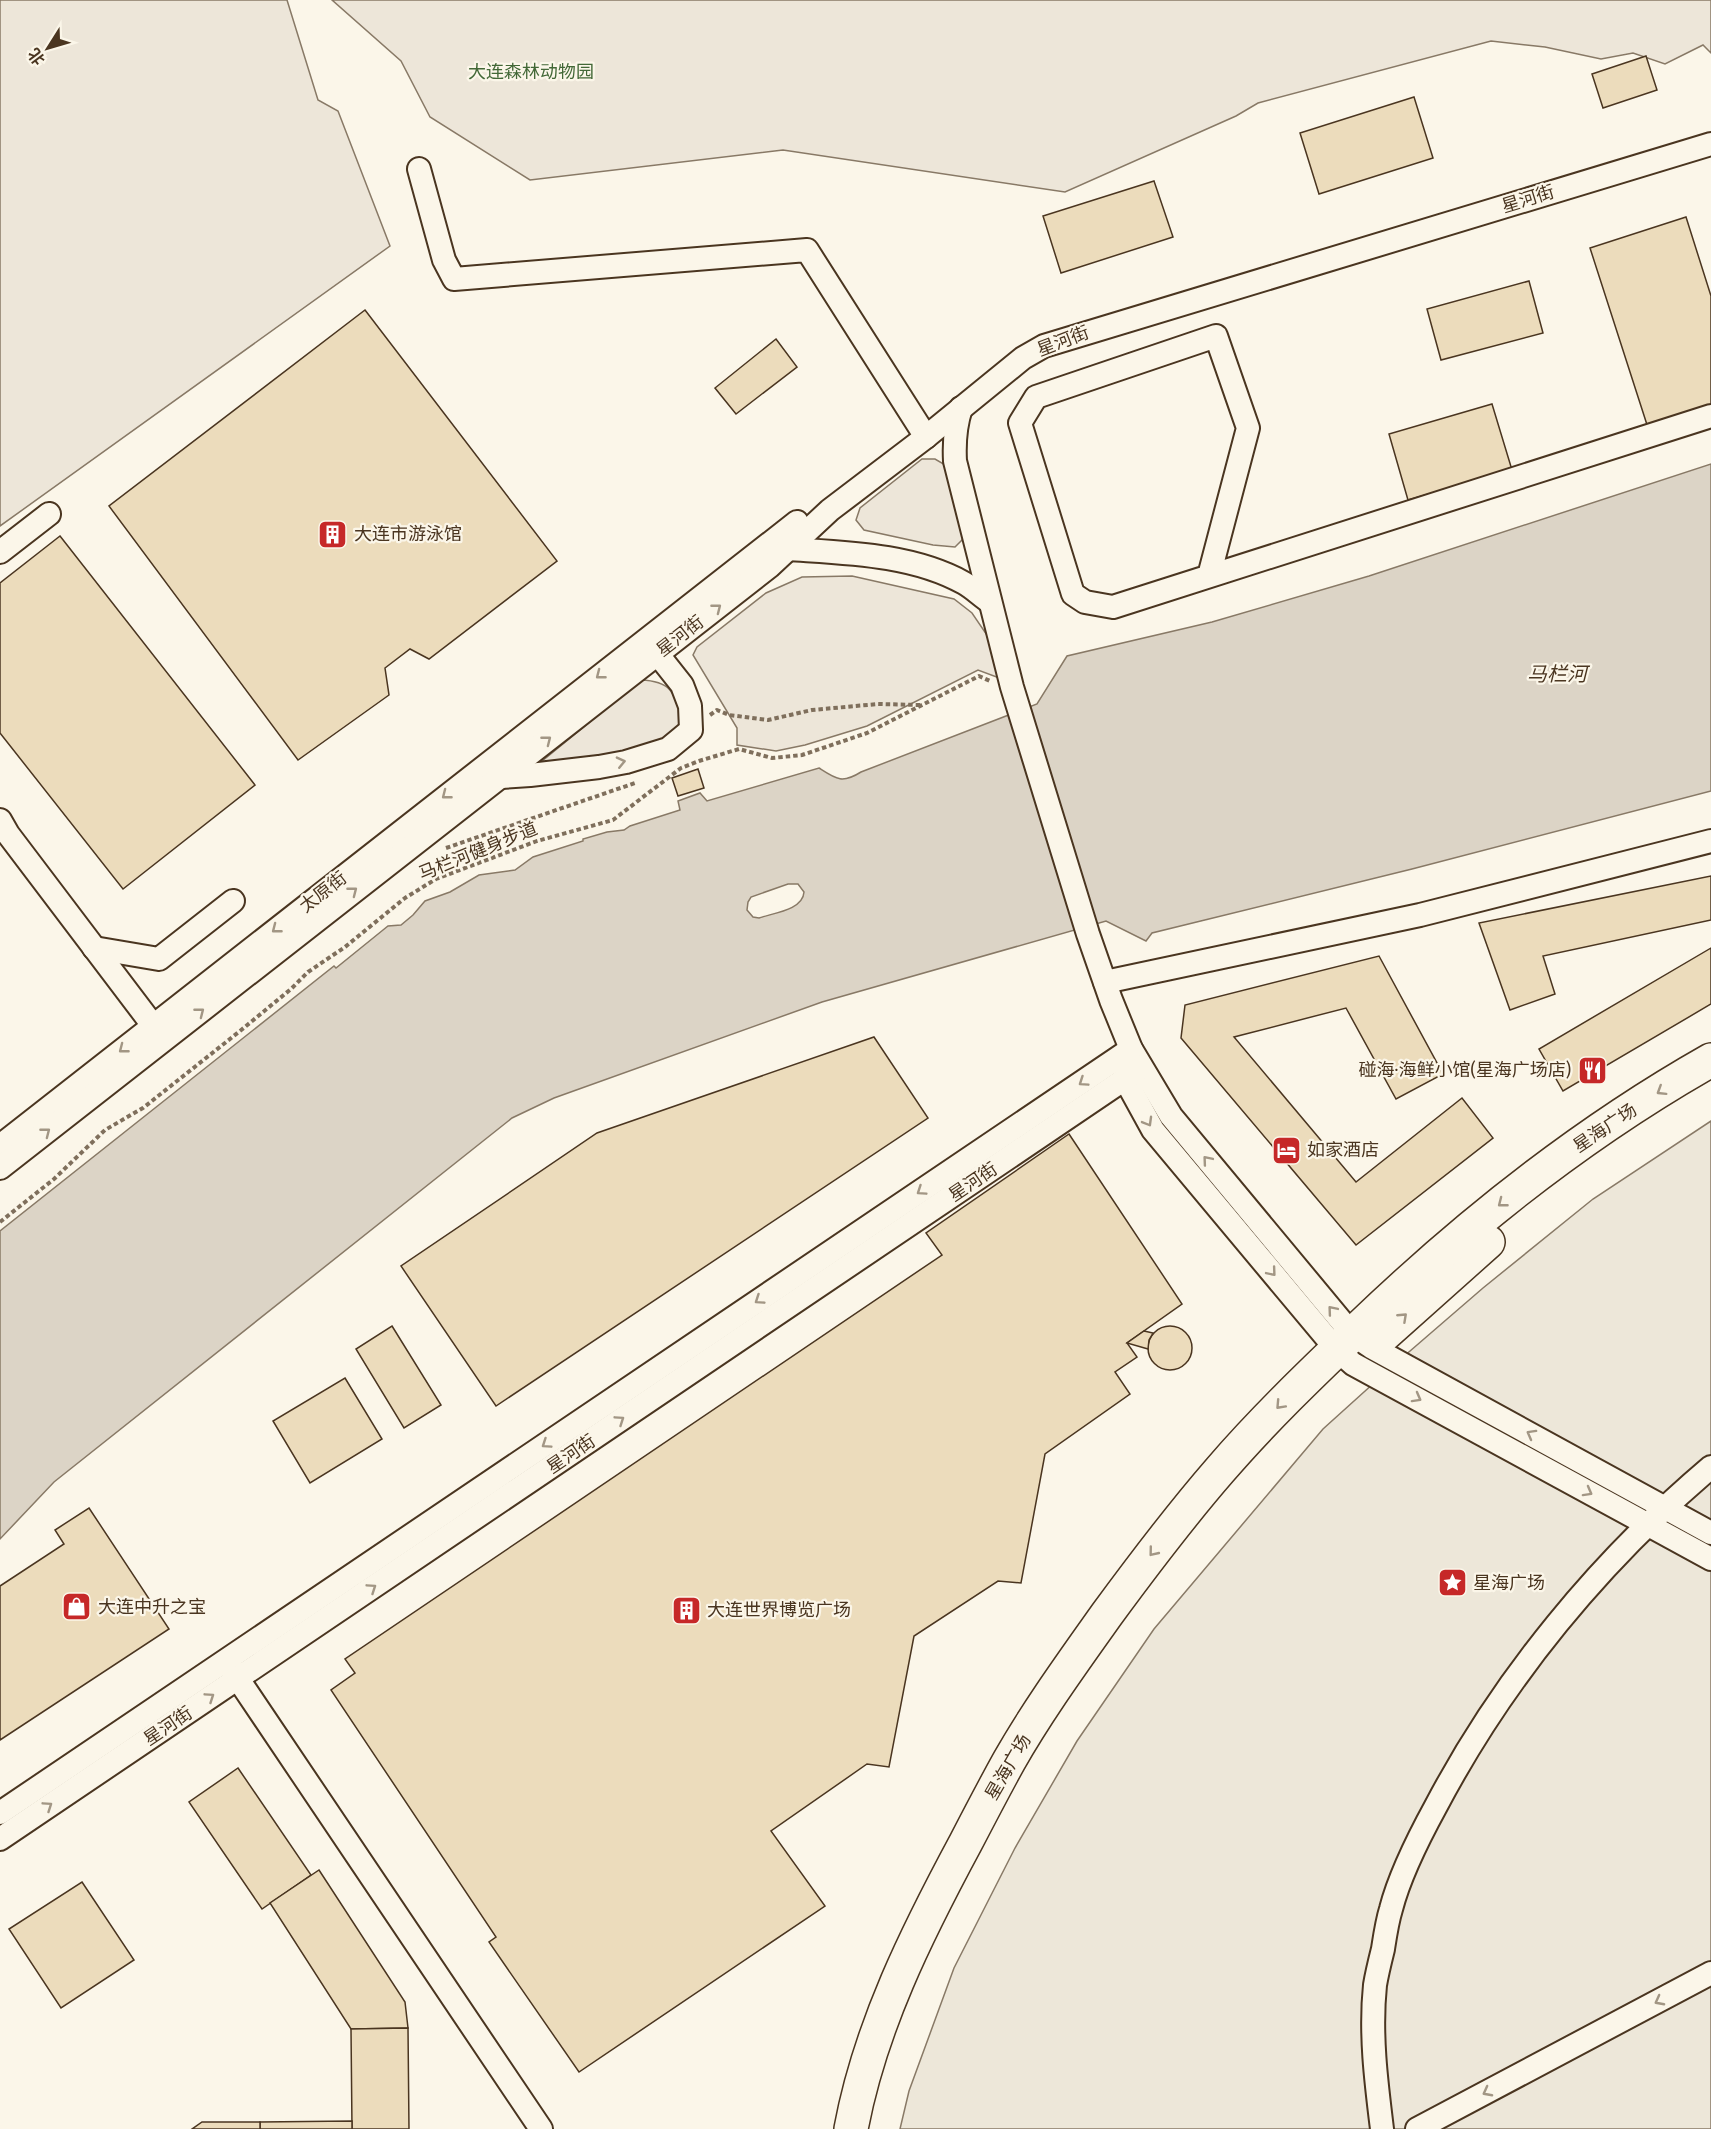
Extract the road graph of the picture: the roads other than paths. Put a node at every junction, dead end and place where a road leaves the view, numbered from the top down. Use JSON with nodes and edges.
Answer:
{"nodes":[{"id":1,"x":1711,"y":129,"type":"edge"},
{"id":2,"x":1711,"y":144,"type":"edge"},
{"id":3,"x":419,"y":169,"type":"dead end"},
{"id":4,"x":961,"y":408,"type":"junction"},
{"id":5,"x":1711,"y":416,"type":"edge"},
{"id":6,"x":922,"y":431,"type":"junction"},
{"id":7,"x":49,"y":514,"type":"dead end"},
{"id":8,"x":784,"y":542,"type":"junction"},
{"id":9,"x":0,"y":552,"type":"edge"},
{"id":10,"x":1209,"y":576,"type":"junction"},
{"id":11,"x":990,"y":602,"type":"junction"},
{"id":12,"x":652,"y":646,"type":"junction"},
{"id":13,"x":501,"y":777,"type":"junction"},
{"id":14,"x":0,"y":820,"type":"edge"},
{"id":15,"x":1711,"y":841,"type":"edge"},
{"id":16,"x":233,"y":901,"type":"dead end"},
{"id":17,"x":94,"y":948,"type":"junction"},
{"id":18,"x":1105,"y":982,"type":"junction"},
{"id":19,"x":158,"y":1033,"type":"junction"},
{"id":20,"x":1711,"y":1060,"type":"edge"},
{"id":21,"x":1132,"y":1066,"type":"junction"},
{"id":22,"x":1711,"y":1086,"type":"edge"},
{"id":23,"x":0,"y":1146,"type":"edge"},
{"id":24,"x":0,"y":1168,"type":"edge"},
{"id":25,"x":1353,"y":1349,"type":"junction"},
{"id":26,"x":1711,"y":1467,"type":"edge"},
{"id":27,"x":1665,"y":1508,"type":"junction"},
{"id":28,"x":1648,"y":1525,"type":"junction"},
{"id":29,"x":1711,"y":1533,"type":"edge"},
{"id":30,"x":1711,"y":1559,"type":"edge"},
{"id":31,"x":232,"y":1670,"type":"junction"},
{"id":32,"x":0,"y":1813,"type":"edge"},
{"id":33,"x":0,"y":1839,"type":"edge"},
{"id":34,"x":1711,"y":1973,"type":"edge"},
{"id":35,"x":541,"y":2129,"type":"edge"},
{"id":36,"x":850,"y":2129,"type":"edge"},
{"id":37,"x":872,"y":2129,"type":"edge"},
{"id":38,"x":1382,"y":2129,"type":"edge"},
{"id":39,"x":1417,"y":2129,"type":"edge"}],
"edges":[{"from":1,"to":6,"type":"street","name":"星河街"},
{"from":2,"to":4,"type":"street","name":"星河街"},
{"from":3,"to":6,"type":"street"},
{"from":4,"to":6,"type":"street","name":"星河街"},
{"from":4,"to":11,"type":"street"},
{"from":5,"to":10,"type":"street"},
{"from":6,"to":8,"type":"street","name":"星河街"},
{"from":7,"to":9,"type":"street"},
{"from":8,"to":11,"type":"street"},
{"from":8,"to":12,"type":"street","name":"星河街"},
{"from":10,"to":10,"type":"street"},
{"from":11,"to":18,"type":"street"},
{"from":13,"to":12,"type":"street","name":"星河街","one_way":true},
{"from":13,"to":12,"type":"street","one_way":true},
{"from":12,"to":19,"type":"street","name":"太原街","one_way":true},
{"from":19,"to":13,"type":"street","name":"太原街","one_way":true},
{"from":14,"to":17,"type":"street"},
{"from":15,"to":18,"type":"street"},
{"from":16,"to":17,"type":"street"},
{"from":17,"to":19,"type":"street"},
{"from":18,"to":21,"type":"street"},
{"from":19,"to":23,"type":"street","name":"太原街","one_way":true},
{"from":24,"to":19,"type":"street","name":"太原街","one_way":true},
{"from":20,"to":25,"type":"highway","name":"星海广场","one_way":true},
{"from":21,"to":25,"type":"street"},
{"from":21,"to":31,"type":"street","name":"星河街","one_way":true},
{"from":31,"to":21,"type":"street","name":"星河街","one_way":true},
{"from":25,"to":22,"type":"highway","name":"星海广场","one_way":true},
{"from":27,"to":25,"type":"street","one_way":true},
{"from":25,"to":28,"type":"street","one_way":true},
{"from":25,"to":36,"type":"highway","name":"星海广场","one_way":true},
{"from":25,"to":37,"type":"highway","name":"星海广场"},
{"from":26,"to":27,"type":"street"},
{"from":27,"to":28,"type":"street"},
{"from":27,"to":29,"type":"street"},
{"from":28,"to":30,"type":"street"},
{"from":28,"to":38,"type":"street"},
{"from":31,"to":32,"type":"street","name":"星河街"},
{"from":33,"to":31,"type":"street","name":"星河街","one_way":true},
{"from":31,"to":35,"type":"street"},
{"from":34,"to":39,"type":"street","one_way":true}]}
